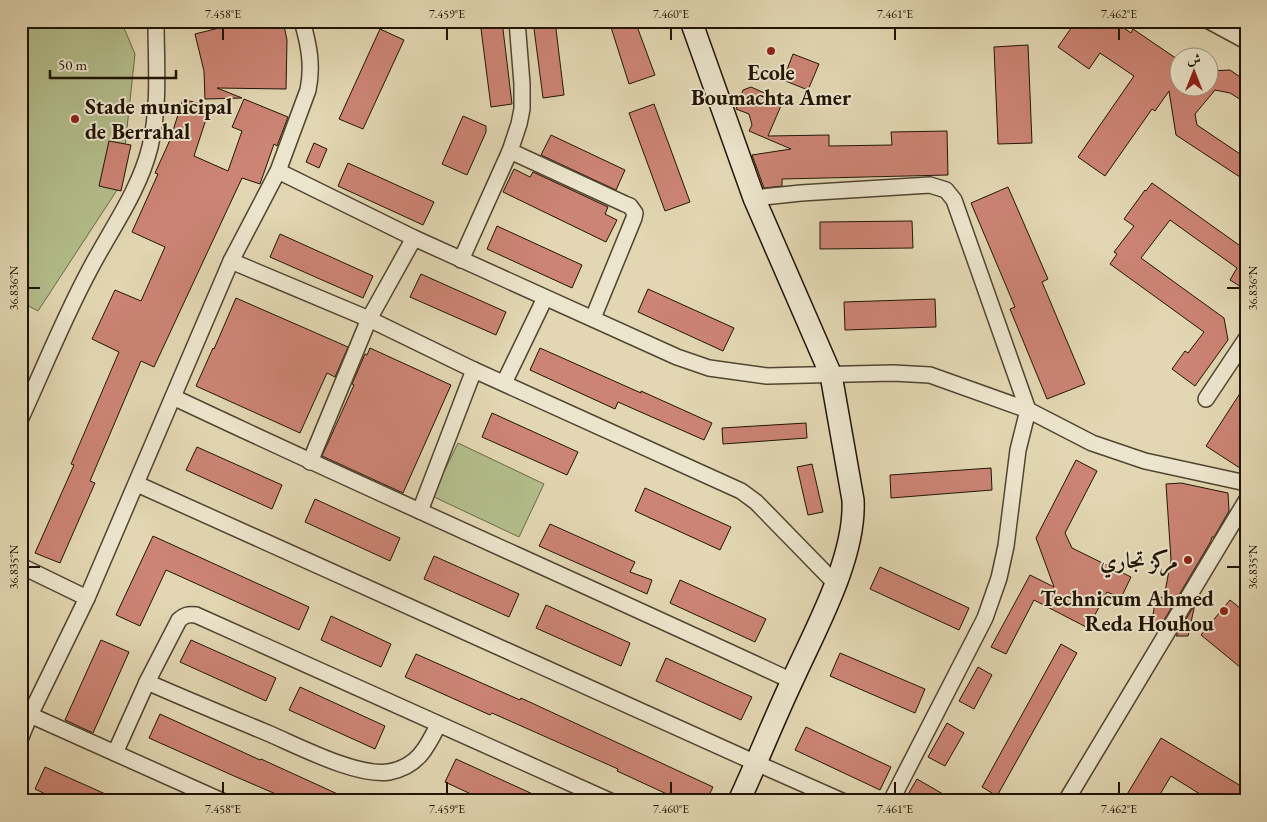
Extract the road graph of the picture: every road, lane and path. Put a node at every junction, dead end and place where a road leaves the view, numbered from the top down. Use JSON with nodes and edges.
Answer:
{"nodes":[{"id":1,"x":156,"y":21,"type":"edge"},
{"id":2,"x":302,"y":21,"type":"edge"},
{"id":3,"x":517,"y":21,"type":"edge"},
{"id":4,"x":691,"y":21,"type":"edge"},
{"id":5,"x":1209,"y":21,"type":"edge"},
{"id":6,"x":1246,"y":41,"type":"edge"},
{"id":7,"x":510,"y":151,"type":"junction"},
{"id":8,"x":278,"y":171,"type":"junction"},
{"id":9,"x":754,"y":198,"type":"junction"},
{"id":10,"x":414,"y":238,"type":"junction"},
{"id":11,"x":461,"y":260,"type":"junction"},
{"id":12,"x":231,"y":261,"type":"junction"},
{"id":13,"x":545,"y":298,"type":"junction"},
{"id":14,"x":592,"y":318,"type":"junction"},
{"id":15,"x":368,"y":319,"type":"junction"},
{"id":16,"x":1246,"y":339,"type":"edge"},
{"id":17,"x":474,"y":370,"type":"junction"},
{"id":18,"x":831,"y":375,"type":"junction"},
{"id":19,"x":504,"y":383,"type":"junction"},
{"id":20,"x":173,"y":397,"type":"junction"},
{"id":21,"x":1206,"y":399,"type":"dead end"},
{"id":22,"x":1028,"y":410,"type":"junction"},
{"id":23,"x":21,"y":418,"type":"edge"},
{"id":24,"x":310,"y":462,"type":"junction"},
{"id":25,"x":1246,"y":483,"type":"edge"},
{"id":26,"x":137,"y":484,"type":"junction"},
{"id":27,"x":1246,"y":501,"type":"edge"},
{"id":28,"x":420,"y":511,"type":"junction"},
{"id":29,"x":21,"y":566,"type":"edge"},
{"id":30,"x":836,"y":584,"type":"junction"},
{"id":31,"x":87,"y":598,"type":"junction"},
{"id":32,"x":792,"y":681,"type":"junction"},
{"id":33,"x":147,"y":682,"type":"junction"},
{"id":34,"x":30,"y":715,"type":"junction"},
{"id":35,"x":438,"y":725,"type":"junction"},
{"id":36,"x":21,"y":737,"type":"edge"},
{"id":37,"x":115,"y":753,"type":"junction"},
{"id":38,"x":756,"y":764,"type":"junction"},
{"id":39,"x":222,"y":801,"type":"edge"},
{"id":40,"x":610,"y":801,"type":"edge"},
{"id":41,"x":739,"y":801,"type":"edge"},
{"id":42,"x":842,"y":801,"type":"edge"},
{"id":43,"x":890,"y":801,"type":"edge"},
{"id":44,"x":1066,"y":801,"type":"edge"}],
"edges":[{"from":1,"to":23,"type":"street"},
{"from":2,"to":8,"type":"street"},
{"from":3,"to":7,"type":"street"},
{"from":4,"to":9,"type":"main road"},
{"from":5,"to":6,"type":"street"},
{"from":7,"to":11,"type":"street"},
{"from":7,"to":14,"type":"street"},
{"from":8,"to":10,"type":"street"},
{"from":8,"to":12,"type":"street"},
{"from":9,"to":18,"type":"main road"},
{"from":9,"to":22,"type":"street"},
{"from":10,"to":11,"type":"street"},
{"from":10,"to":15,"type":"street"},
{"from":11,"to":13,"type":"street"},
{"from":12,"to":15,"type":"street"},
{"from":12,"to":20,"type":"street"},
{"from":13,"to":14,"type":"street"},
{"from":13,"to":19,"type":"street"},
{"from":14,"to":18,"type":"street"},
{"from":15,"to":17,"type":"street"},
{"from":15,"to":24,"type":"street"},
{"from":16,"to":21,"type":"street"},
{"from":17,"to":19,"type":"street"},
{"from":17,"to":28,"type":"street"},
{"from":18,"to":22,"type":"street"},
{"from":18,"to":30,"type":"main road"},
{"from":19,"to":30,"type":"street"},
{"from":20,"to":24,"type":"street"},
{"from":20,"to":26,"type":"street"},
{"from":22,"to":25,"type":"street"},
{"from":22,"to":43,"type":"street"},
{"from":24,"to":28,"type":"street"},
{"from":26,"to":31,"type":"street"},
{"from":26,"to":38,"type":"street"},
{"from":27,"to":44,"type":"street"},
{"from":28,"to":32,"type":"street"},
{"from":29,"to":31,"type":"street"},
{"from":30,"to":32,"type":"main road"},
{"from":31,"to":34,"type":"street"},
{"from":32,"to":38,"type":"main road"},
{"from":33,"to":35,"type":"street"},
{"from":33,"to":35,"type":"street"},
{"from":33,"to":37,"type":"street"},
{"from":34,"to":36,"type":"street"},
{"from":34,"to":37,"type":"street"},
{"from":35,"to":40,"type":"street"},
{"from":37,"to":39,"type":"street"},
{"from":38,"to":41,"type":"main road"},
{"from":38,"to":42,"type":"street"}]}
